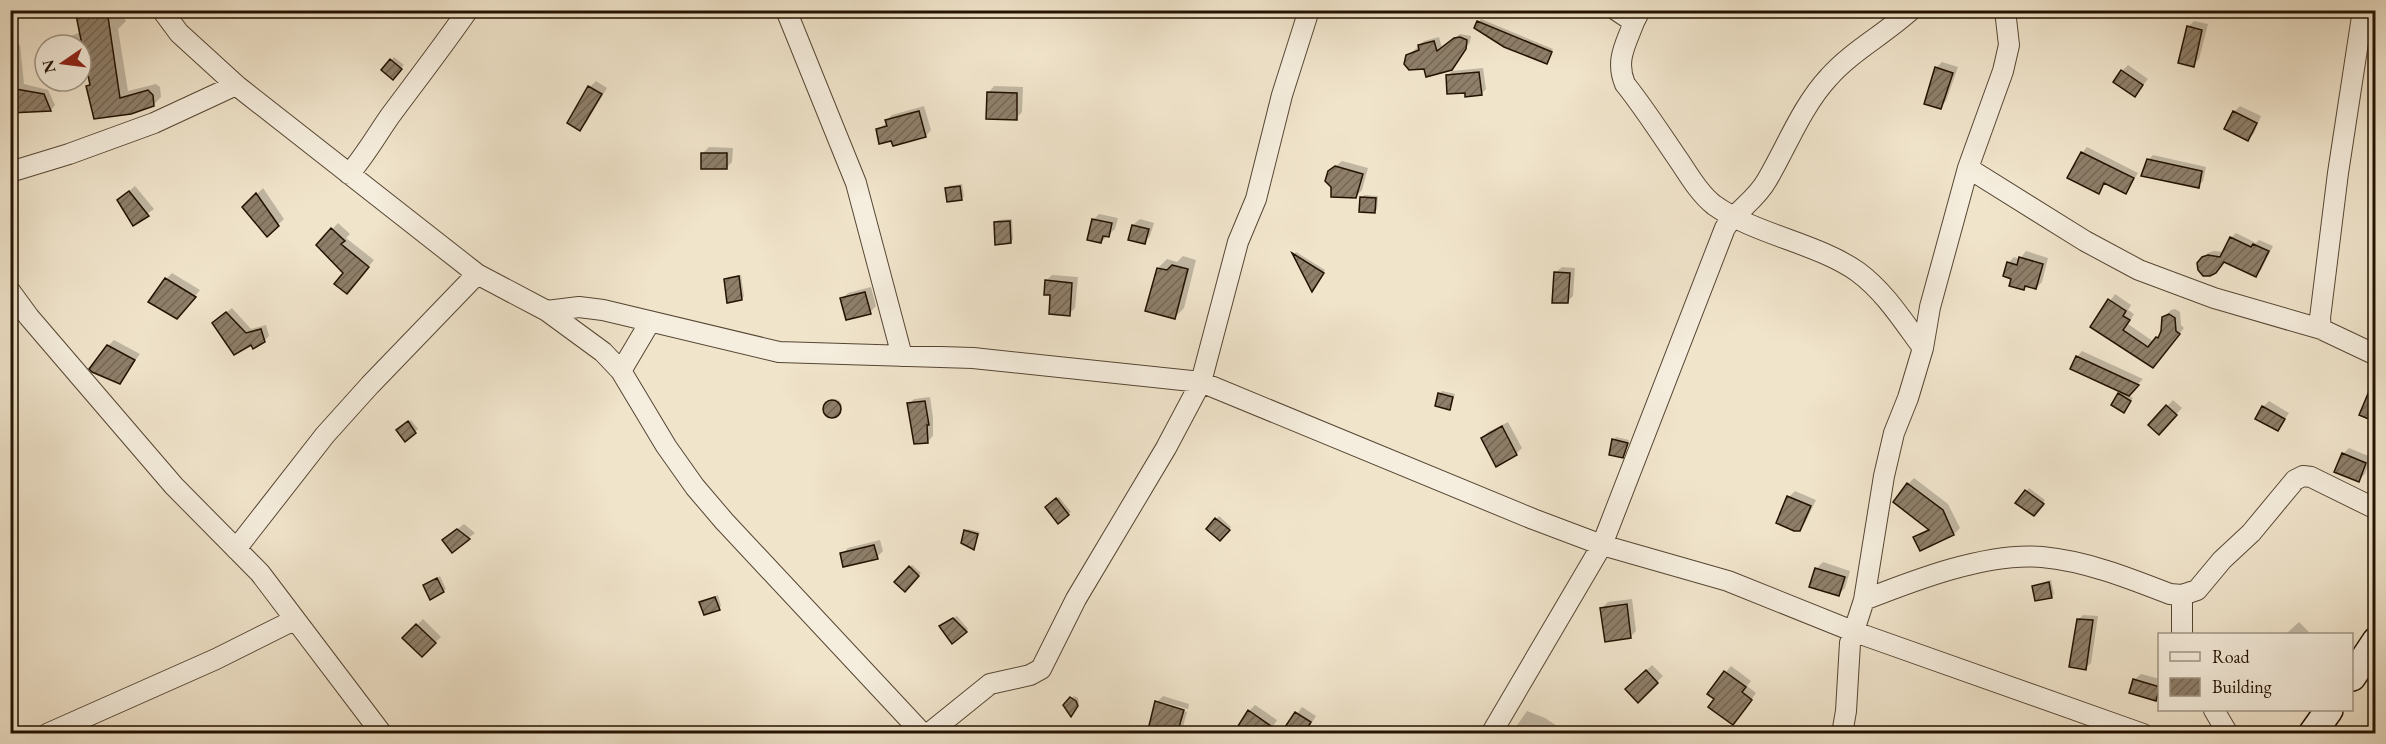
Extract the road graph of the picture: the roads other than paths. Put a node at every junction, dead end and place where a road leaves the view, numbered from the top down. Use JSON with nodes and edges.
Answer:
{"nodes":[{"id":1,"x":162,"y":10,"type":"edge"},
{"id":2,"x":468,"y":10,"type":"edge"},
{"id":3,"x":786,"y":10,"type":"edge"},
{"id":4,"x":1309,"y":10,"type":"edge"},
{"id":5,"x":1616,"y":10,"type":"edge"},
{"id":6,"x":1911,"y":10,"type":"edge"},
{"id":7,"x":2005,"y":10,"type":"edge"},
{"id":8,"x":2363,"y":10,"type":"edge"},
{"id":9,"x":1637,"y":16,"type":"edge"},
{"id":10,"x":236,"y":85,"type":"junction"},
{"id":11,"x":1968,"y":168,"type":"junction"},
{"id":12,"x":10,"y":172,"type":"edge"},
{"id":13,"x":350,"y":174,"type":"junction"},
{"id":14,"x":1734,"y":215,"type":"junction"},
{"id":15,"x":477,"y":274,"type":"junction"},
{"id":16,"x":10,"y":291,"type":"edge"},
{"id":17,"x":547,"y":311,"type":"junction"},
{"id":18,"x":650,"y":322,"type":"junction"},
{"id":19,"x":2321,"y":329,"type":"junction"},
{"id":20,"x":1923,"y":348,"type":"junction"},
{"id":21,"x":2376,"y":355,"type":"edge"},
{"id":22,"x":902,"y":356,"type":"junction"},
{"id":23,"x":621,"y":370,"type":"junction"},
{"id":24,"x":1201,"y":382,"type":"junction"},
{"id":25,"x":2376,"y":509,"type":"edge"},
{"id":26,"x":1602,"y":545,"type":"junction"},
{"id":27,"x":236,"y":549,"type":"junction"},
{"id":28,"x":2182,"y":595,"type":"junction"},
{"id":29,"x":1864,"y":600,"type":"junction"},
{"id":30,"x":294,"y":620,"type":"junction"},
{"id":31,"x":1855,"y":632,"type":"junction"},
{"id":32,"x":2182,"y":633,"type":"edge"},
{"id":33,"x":2376,"y":641,"type":"edge"},
{"id":34,"x":2353,"y":676,"type":"edge"},
{"id":35,"x":2215,"y":711,"type":"edge"},
{"id":36,"x":2328,"y":711,"type":"edge"},
{"id":37,"x":48,"y":734,"type":"edge"},
{"id":38,"x":382,"y":734,"type":"edge"},
{"id":39,"x":923,"y":734,"type":"edge"},
{"id":40,"x":928,"y":734,"type":"edge"},
{"id":41,"x":1491,"y":734,"type":"edge"},
{"id":42,"x":1842,"y":734,"type":"edge"},
{"id":43,"x":2143,"y":734,"type":"edge"},
{"id":44,"x":2228,"y":734,"type":"edge"},
{"id":45,"x":2312,"y":734,"type":"edge"}],
"edges":[{"from":1,"to":10,"type":"street"},
{"from":2,"to":13,"type":"street"},
{"from":3,"to":22,"type":"street"},
{"from":4,"to":24,"type":"street"},
{"from":5,"to":9,"type":"street"},
{"from":6,"to":14,"type":"street"},
{"from":7,"to":11,"type":"street"},
{"from":8,"to":19,"type":"street"},
{"from":9,"to":14,"type":"street"},
{"from":10,"to":12,"type":"street"},
{"from":10,"to":13,"type":"street"},
{"from":11,"to":19,"type":"street"},
{"from":11,"to":20,"type":"street"},
{"from":13,"to":15,"type":"street"},
{"from":14,"to":20,"type":"street"},
{"from":14,"to":26,"type":"street"},
{"from":15,"to":17,"type":"street"},
{"from":15,"to":27,"type":"street"},
{"from":16,"to":27,"type":"street"},
{"from":17,"to":18,"type":"street"},
{"from":17,"to":23,"type":"street"},
{"from":18,"to":22,"type":"street"},
{"from":18,"to":23,"type":"street"},
{"from":19,"to":21,"type":"street"},
{"from":20,"to":29,"type":"street"},
{"from":22,"to":24,"type":"street"},
{"from":23,"to":39,"type":"street"},
{"from":24,"to":26,"type":"street"},
{"from":24,"to":40,"type":"street"},
{"from":25,"to":28,"type":"street"},
{"from":26,"to":31,"type":"street"},
{"from":26,"to":41,"type":"street"},
{"from":27,"to":30,"type":"street"},
{"from":28,"to":29,"type":"street"},
{"from":28,"to":32,"type":"street"},
{"from":29,"to":31,"type":"street"},
{"from":30,"to":37,"type":"street"},
{"from":30,"to":38,"type":"street"},
{"from":31,"to":42,"type":"street"},
{"from":31,"to":43,"type":"street"},
{"from":33,"to":34,"type":"street"},
{"from":35,"to":44,"type":"street"},
{"from":36,"to":45,"type":"street"}]}
